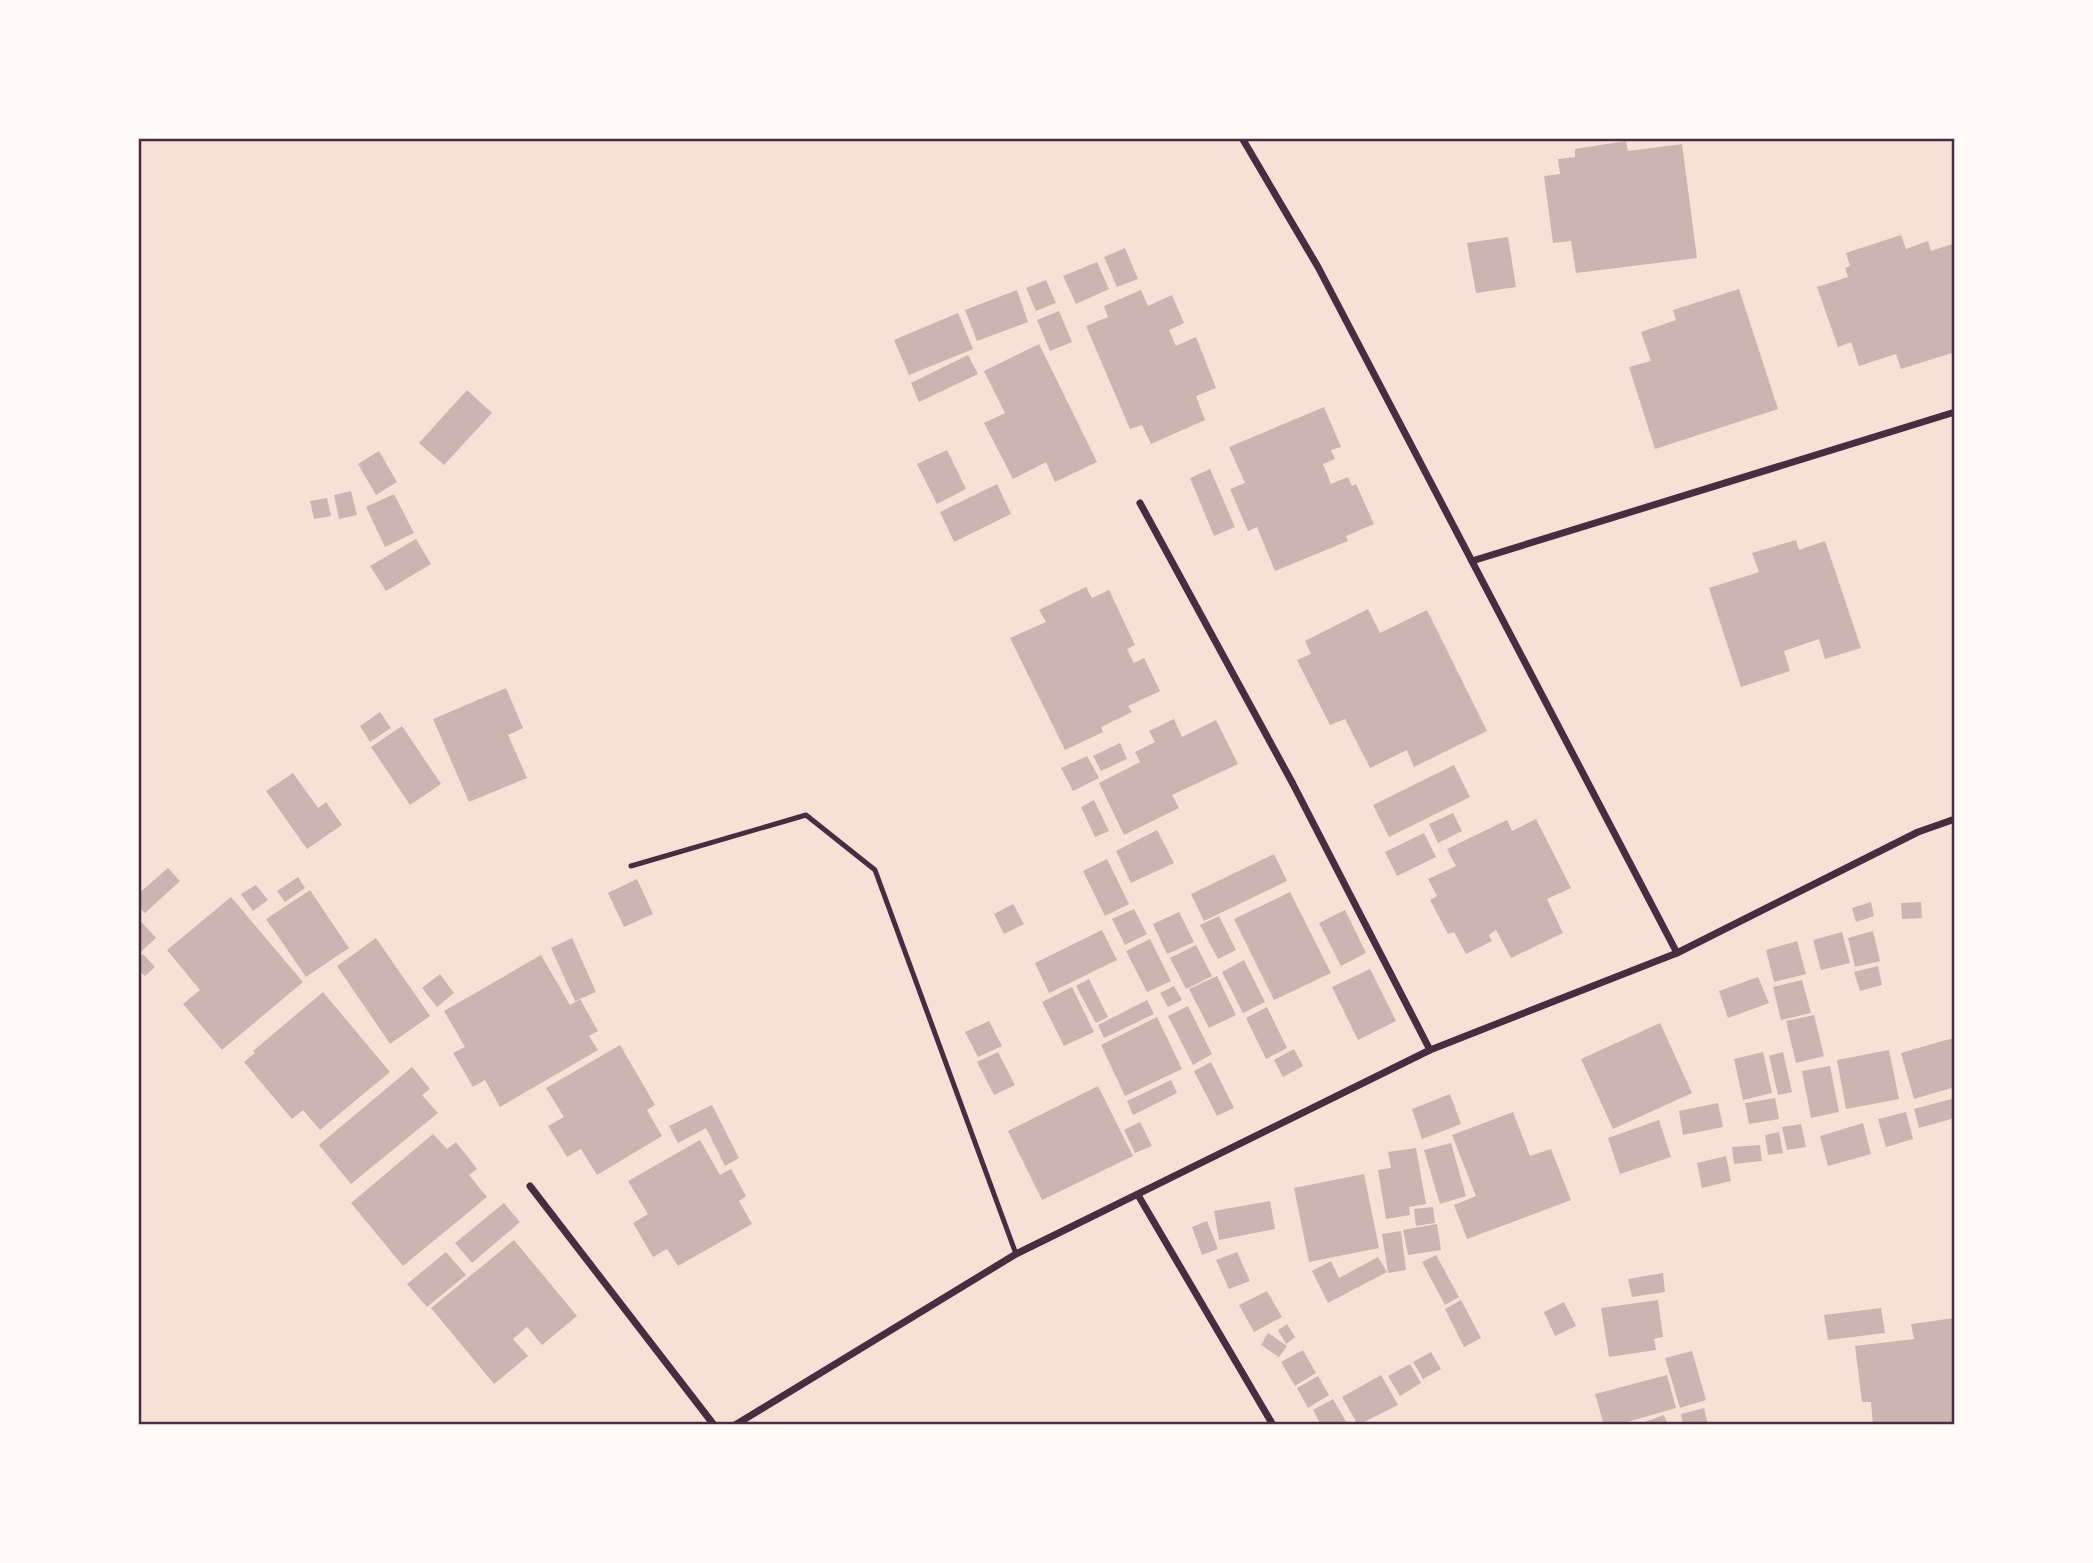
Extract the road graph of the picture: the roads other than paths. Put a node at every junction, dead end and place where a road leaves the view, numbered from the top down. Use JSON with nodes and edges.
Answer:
{"nodes":[{"id":1,"x":1242,"y":138,"type":"edge"},
{"id":2,"x":1955,"y":412,"type":"edge"},
{"id":3,"x":1140,"y":503,"type":"dead end"},
{"id":4,"x":1472,"y":561,"type":"junction"},
{"id":5,"x":1955,"y":819,"type":"edge"},
{"id":6,"x":631,"y":866,"type":"dead end"},
{"id":7,"x":1677,"y":953,"type":"junction"},
{"id":8,"x":1430,"y":1050,"type":"junction"},
{"id":9,"x":530,"y":1186,"type":"dead end"},
{"id":10,"x":1138,"y":1195,"type":"junction"},
{"id":11,"x":1016,"y":1254,"type":"junction"},
{"id":12,"x":714,"y":1425,"type":"edge"},
{"id":13,"x":735,"y":1425,"type":"edge"},
{"id":14,"x":1273,"y":1425,"type":"edge"}],
"edges":[{"from":1,"to":4,"type":"street"},
{"from":2,"to":4,"type":"street"},
{"from":3,"to":8,"type":"street"},
{"from":4,"to":7,"type":"street"},
{"from":5,"to":7,"type":"street"},
{"from":6,"to":11,"type":"lane"},
{"from":7,"to":8,"type":"street"},
{"from":8,"to":10,"type":"street"},
{"from":9,"to":12,"type":"street"},
{"from":10,"to":11,"type":"street"},
{"from":10,"to":14,"type":"street"},
{"from":11,"to":13,"type":"street"}]}
